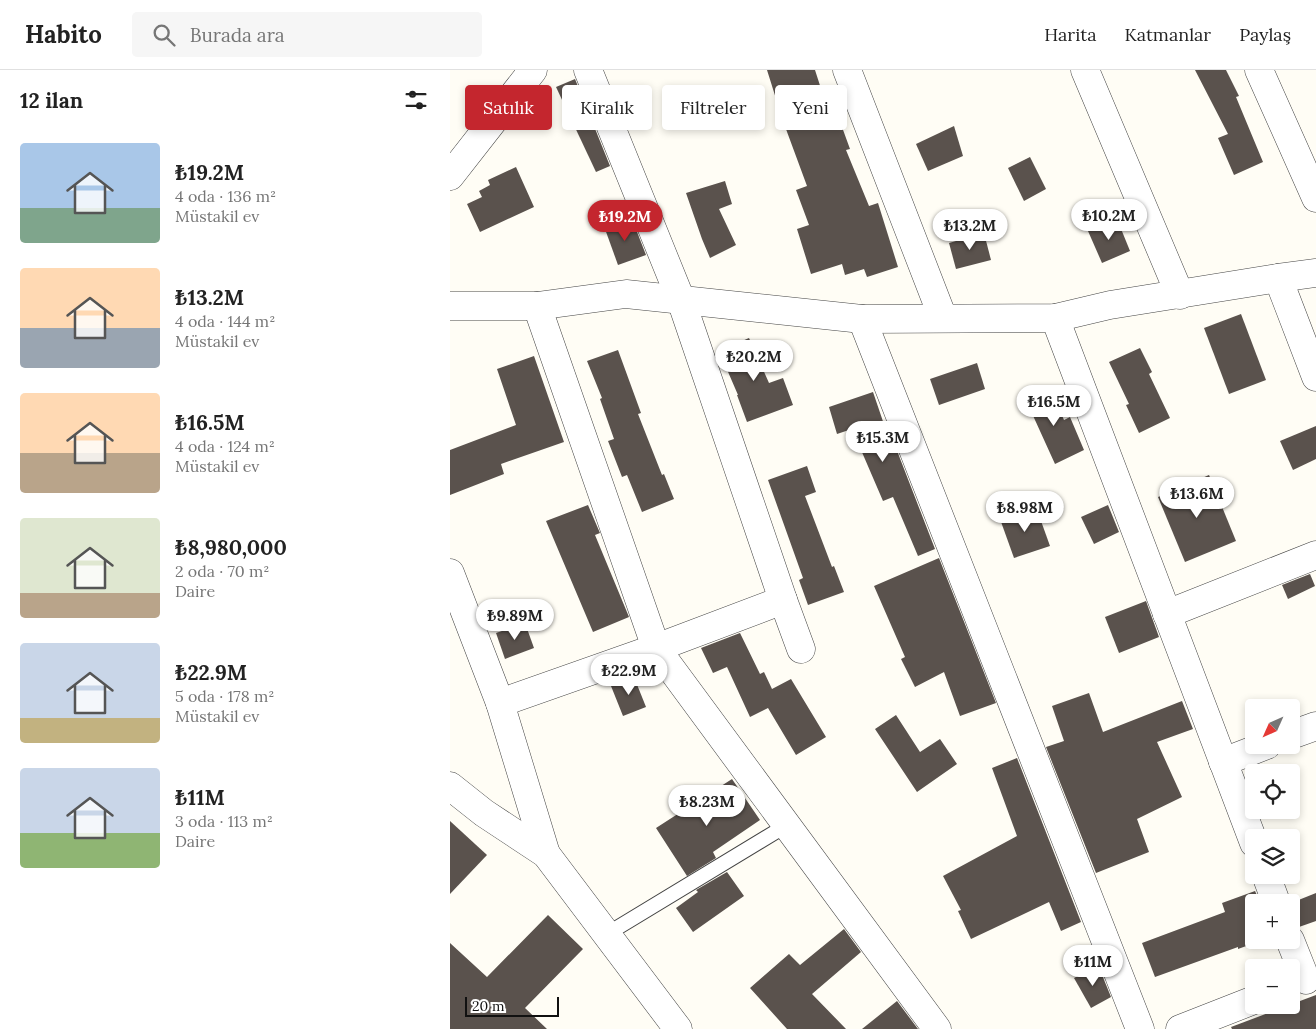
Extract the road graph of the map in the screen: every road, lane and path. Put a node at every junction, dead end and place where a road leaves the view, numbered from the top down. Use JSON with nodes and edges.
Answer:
{"nodes":[{"id":1,"x":533,"y":70,"type":"edge"},
{"id":2,"x":588,"y":70,"type":"edge"},
{"id":3,"x":847,"y":70,"type":"edge"},
{"id":4,"x":1085,"y":70,"type":"edge"},
{"id":5,"x":1259,"y":70,"type":"edge"},
{"id":6,"x":450,"y":176,"type":"edge"},
{"id":7,"x":1316,"y":198,"type":"edge"},
{"id":8,"x":1316,"y":273,"type":"edge"},
{"id":9,"x":1278,"y":278,"type":"junction"},
{"id":10,"x":1180,"y":295,"type":"junction"},
{"id":11,"x":681,"y":300,"type":"junction"},
{"id":12,"x":450,"y":306,"type":"edge"},
{"id":13,"x":537,"y":306,"type":"junction"},
{"id":14,"x":862,"y":318,"type":"junction"},
{"id":15,"x":943,"y":318,"type":"junction"},
{"id":16,"x":1055,"y":318,"type":"junction"},
{"id":17,"x":1316,"y":377,"type":"edge"},
{"id":18,"x":1316,"y":555,"type":"edge"},
{"id":19,"x":450,"y":573,"type":"edge"},
{"id":20,"x":783,"y":600,"type":"junction"},
{"id":21,"x":1167,"y":614,"type":"junction"},
{"id":22,"x":656,"y":648,"type":"junction"},
{"id":23,"x":801,"y":649,"type":"dead end"},
{"id":24,"x":500,"y":703,"type":"junction"},
{"id":25,"x":1316,"y":726,"type":"edge"},
{"id":26,"x":1300,"y":732,"type":"edge"},
{"id":27,"x":1245,"y":754,"type":"edge"},
{"id":28,"x":1223,"y":762,"type":"junction"},
{"id":29,"x":450,"y":786,"type":"edge"},
{"id":30,"x":787,"y":825,"type":"junction"},
{"id":31,"x":1249,"y":829,"type":"edge"},
{"id":32,"x":546,"y":854,"type":"junction"},
{"id":33,"x":607,"y":934,"type":"junction"},
{"id":34,"x":1293,"y":949,"type":"edge"},
{"id":35,"x":1304,"y":980,"type":"edge"},
{"id":36,"x":1245,"y":1004,"type":"edge"},
{"id":37,"x":678,"y":1029,"type":"edge"},
{"id":38,"x":937,"y":1029,"type":"edge"},
{"id":39,"x":1140,"y":1029,"type":"edge"},
{"id":40,"x":1180,"y":1029,"type":"edge"}],
"edges":[{"from":1,"to":6,"type":"street"},
{"from":2,"to":11,"type":"street"},
{"from":3,"to":15,"type":"street"},
{"from":4,"to":10,"type":"street"},
{"from":5,"to":7,"type":"street"},
{"from":8,"to":9,"type":"street"},
{"from":9,"to":10,"type":"street"},
{"from":9,"to":17,"type":"street"},
{"from":10,"to":16,"type":"street"},
{"from":11,"to":13,"type":"street"},
{"from":11,"to":14,"type":"street"},
{"from":11,"to":20,"type":"street"},
{"from":12,"to":13,"type":"street"},
{"from":13,"to":22,"type":"street"},
{"from":14,"to":15,"type":"street"},
{"from":14,"to":39,"type":"street"},
{"from":15,"to":16,"type":"street"},
{"from":16,"to":21,"type":"street"},
{"from":18,"to":21,"type":"street"},
{"from":19,"to":24,"type":"street"},
{"from":20,"to":22,"type":"street"},
{"from":20,"to":23,"type":"street"},
{"from":21,"to":28,"type":"street"},
{"from":22,"to":24,"type":"street"},
{"from":22,"to":30,"type":"street"},
{"from":24,"to":32,"type":"street"},
{"from":25,"to":26,"type":"street"},
{"from":27,"to":28,"type":"street"},
{"from":28,"to":31,"type":"street"},
{"from":29,"to":32,"type":"street"},
{"from":30,"to":33,"type":"lane"},
{"from":30,"to":38,"type":"street"},
{"from":32,"to":33,"type":"street"},
{"from":33,"to":37,"type":"street"},
{"from":34,"to":35,"type":"street"},
{"from":36,"to":40,"type":"street"}]}
